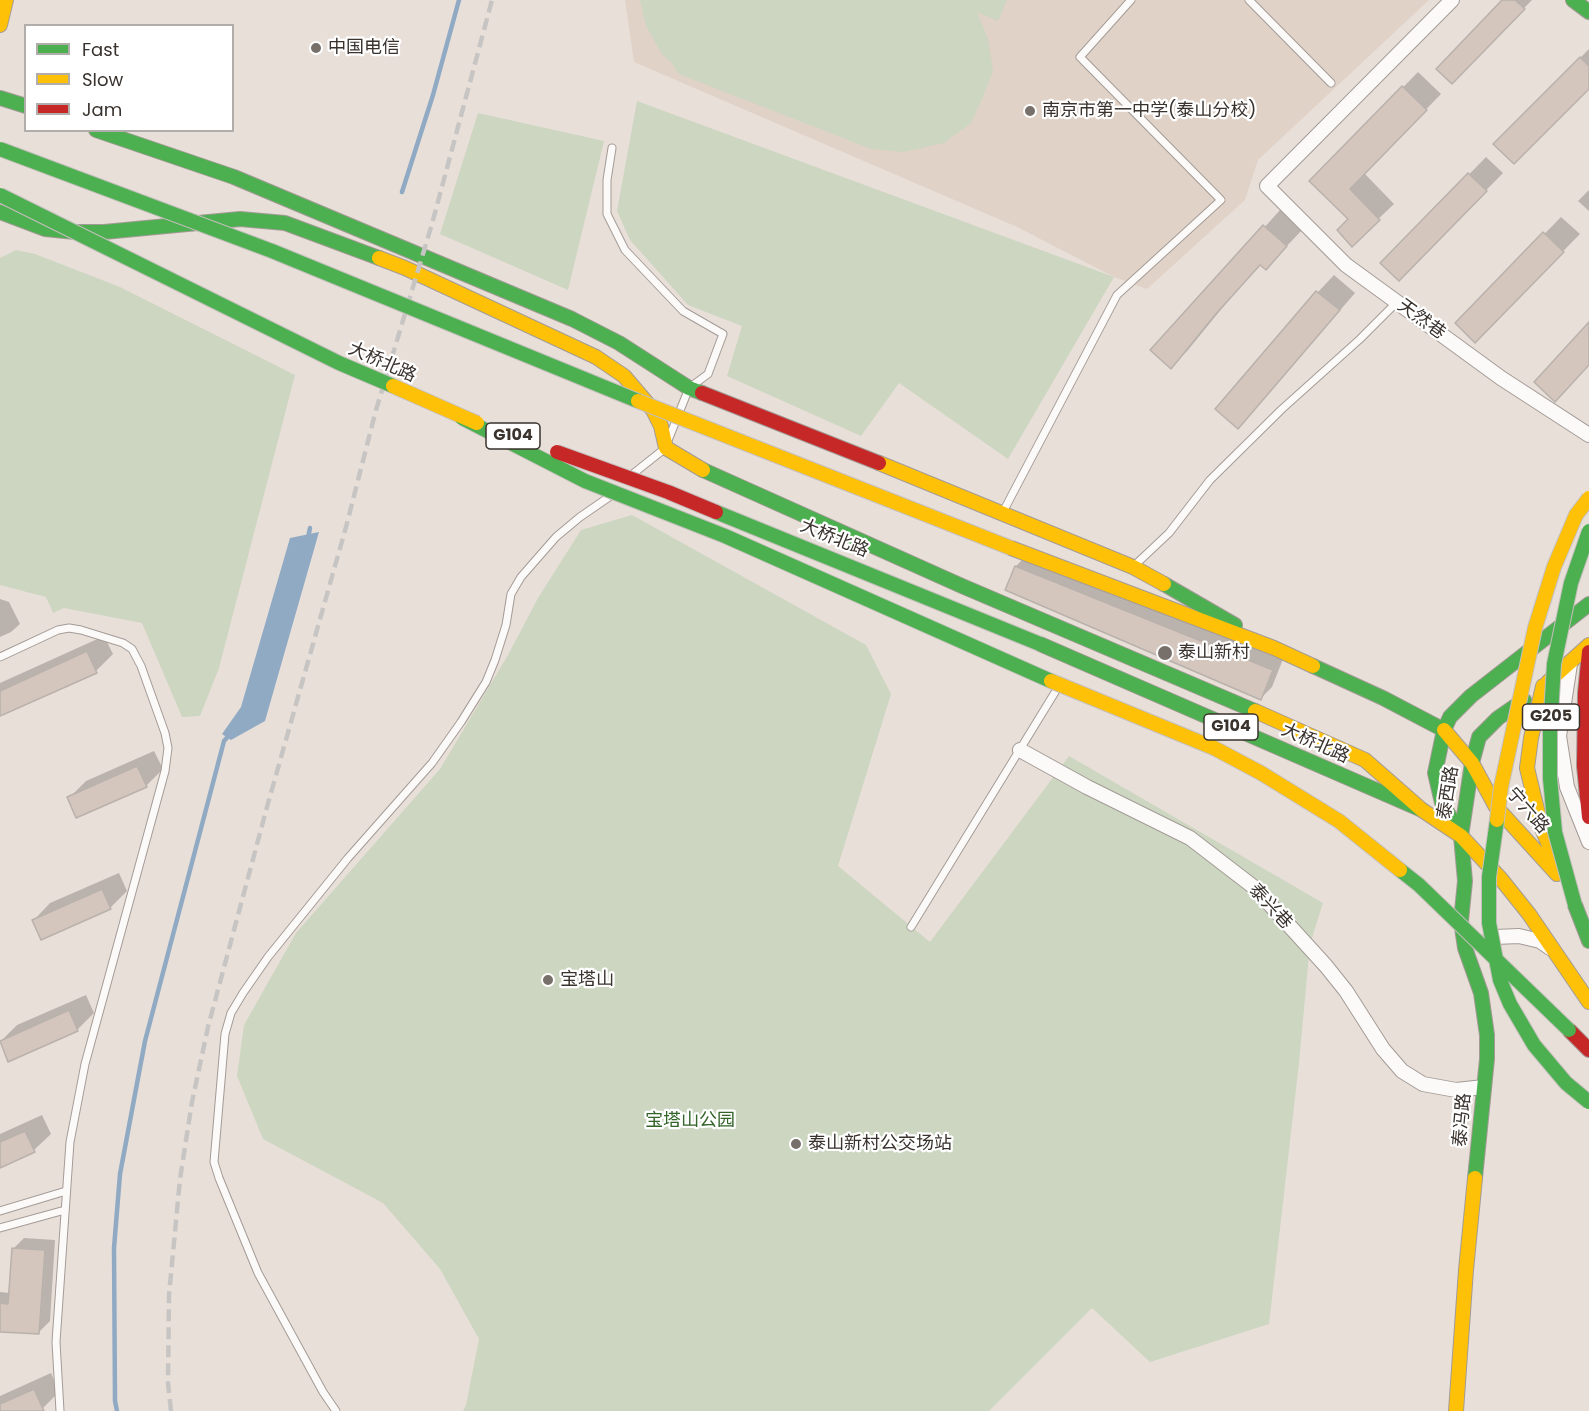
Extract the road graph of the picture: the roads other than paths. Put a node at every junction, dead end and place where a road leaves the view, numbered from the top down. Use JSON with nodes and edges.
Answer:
{"nodes":[{"id":1,"x":6,"y":0,"type":"edge"},
{"id":2,"x":1131,"y":0,"type":"edge"},
{"id":3,"x":1249,"y":0,"type":"edge"},
{"id":4,"x":1452,"y":0,"type":"edge"},
{"id":5,"x":1574,"y":0,"type":"edge"},
{"id":6,"x":1589,"y":12,"type":"edge"},
{"id":7,"x":0,"y":25,"type":"edge"},
{"id":8,"x":1331,"y":83,"type":"dead end"},
{"id":9,"x":0,"y":98,"type":"edge"},
{"id":10,"x":24,"y":105,"type":"edge"},
{"id":11,"x":102,"y":132,"type":"edge"},
{"id":12,"x":612,"y":148,"type":"dead end"},
{"id":13,"x":0,"y":149,"type":"edge"},
{"id":14,"x":0,"y":195,"type":"edge"},
{"id":15,"x":0,"y":212,"type":"edge"},
{"id":16,"x":1397,"y":302,"type":"junction"},
{"id":17,"x":689,"y":388,"type":"junction"},
{"id":18,"x":462,"y":418,"type":"junction"},
{"id":19,"x":1589,"y":435,"type":"edge"},
{"id":20,"x":666,"y":448,"type":"junction"},
{"id":21,"x":624,"y":481,"type":"dead end"},
{"id":22,"x":616,"y":489,"type":"dead end"},
{"id":23,"x":1589,"y":498,"type":"edge"},
{"id":24,"x":1002,"y":513,"type":"junction"},
{"id":25,"x":1589,"y":531,"type":"edge"},
{"id":26,"x":1134,"y":567,"type":"junction"},
{"id":27,"x":1589,"y":604,"type":"edge"},
{"id":28,"x":1589,"y":645,"type":"edge"},
{"id":29,"x":1274,"y":648,"type":"junction"},
{"id":30,"x":1589,"y":652,"type":"edge"},
{"id":31,"x":0,"y":657,"type":"edge"},
{"id":32,"x":1570,"y":663,"type":"junction"},
{"id":33,"x":1065,"y":677,"type":"dead end"},
{"id":34,"x":1543,"y":686,"type":"junction"},
{"id":35,"x":1444,"y":730,"type":"junction"},
{"id":36,"x":1020,"y":750,"type":"junction"},
{"id":37,"x":1472,"y":763,"type":"junction"},
{"id":38,"x":1422,"y":810,"type":"junction"},
{"id":39,"x":1589,"y":817,"type":"edge"},
{"id":40,"x":1461,"y":836,"type":"junction"},
{"id":41,"x":1589,"y":842,"type":"edge"},
{"id":42,"x":1565,"y":883,"type":"junction"},
{"id":43,"x":1589,"y":911,"type":"edge"},
{"id":44,"x":911,"y":927,"type":"dead end"},
{"id":45,"x":1589,"y":941,"type":"edge"},
{"id":46,"x":1554,"y":950,"type":"junction"},
{"id":47,"x":1473,"y":969,"type":"junction"},
{"id":48,"x":1589,"y":1002,"type":"edge"},
{"id":49,"x":1589,"y":1050,"type":"edge"},
{"id":50,"x":1484,"y":1087,"type":"junction"},
{"id":51,"x":1589,"y":1102,"type":"edge"},
{"id":52,"x":66,"y":1191,"type":"junction"},
{"id":53,"x":65,"y":1210,"type":"junction"},
{"id":54,"x":0,"y":1211,"type":"edge"},
{"id":55,"x":0,"y":1228,"type":"edge"},
{"id":56,"x":60,"y":1411,"type":"edge"},
{"id":57,"x":336,"y":1411,"type":"edge"},
{"id":58,"x":1456,"y":1411,"type":"edge"}],
"edges":[{"from":1,"to":7,"type":"main road"},
{"from":2,"to":24,"type":"lane"},
{"from":3,"to":8,"type":"lane"},
{"from":4,"to":16,"type":"street","name":"天然巷"},
{"from":5,"to":6,"type":"main road"},
{"from":9,"to":10,"type":"main road"},
{"from":11,"to":17,"type":"main road"},
{"from":12,"to":17,"type":"lane"},
{"from":13,"to":29,"type":"main road","bridge":true},
{"from":14,"to":18,"type":"main road","name":"大桥北路","number":"G104","bridge":true},
{"from":15,"to":20,"type":"main road"},
{"from":16,"to":19,"type":"street","name":"天然巷"},
{"from":16,"to":26,"type":"lane"},
{"from":17,"to":20,"type":"lane"},
{"from":17,"to":24,"type":"main road"},
{"from":18,"to":38,"type":"main road","name":"大桥北路","number":"G104","bridge":true},
{"from":18,"to":49,"type":"main road","bridge":true},
{"from":20,"to":21,"type":"lane"},
{"from":20,"to":38,"type":"main road"},
{"from":22,"to":57,"type":"lane"},
{"from":23,"to":51,"type":"main road","bridge":true},
{"from":24,"to":26,"type":"main road"},
{"from":25,"to":45,"type":"main road","number":"G205","bridge":true},
{"from":26,"to":29,"type":"main road"},
{"from":27,"to":35,"type":"main road","name":"泰西路"},
{"from":28,"to":32,"type":"main road","name":"泰西路"},
{"from":29,"to":35,"type":"main road"},
{"from":30,"to":39,"type":"main road","number":"G205"},
{"from":31,"to":52,"type":"lane"},
{"from":32,"to":34,"type":"main road","name":"泰西路"},
{"from":32,"to":41,"type":"street"},
{"from":33,"to":36,"type":"lane"},
{"from":34,"to":37,"type":"main road","name":"泰西路"},
{"from":34,"to":42,"type":"main road"},
{"from":35,"to":37,"type":"main road","name":"宁六路"},
{"from":35,"to":40,"type":"main road","name":"泰西路"},
{"from":36,"to":44,"type":"lane"},
{"from":36,"to":50,"type":"street","name":"泰兴巷"},
{"from":37,"to":40,"type":"main road","name":"泰西路"},
{"from":37,"to":42,"type":"main road","name":"宁六路"},
{"from":38,"to":40,"type":"main road","name":"大桥北路"},
{"from":40,"to":46,"type":"main road","name":"大桥北路"},
{"from":40,"to":47,"type":"main road","name":"泰冯路"},
{"from":42,"to":43,"type":"main road","name":"宁六路"},
{"from":46,"to":47,"type":"street"},
{"from":46,"to":48,"type":"main road","name":"大桥北路"},
{"from":47,"to":50,"type":"main road","name":"泰冯路"},
{"from":50,"to":58,"type":"main road","name":"泰冯路"},
{"from":52,"to":53,"type":"lane"},
{"from":52,"to":54,"type":"lane"},
{"from":53,"to":55,"type":"lane"},
{"from":53,"to":56,"type":"lane"}]}
